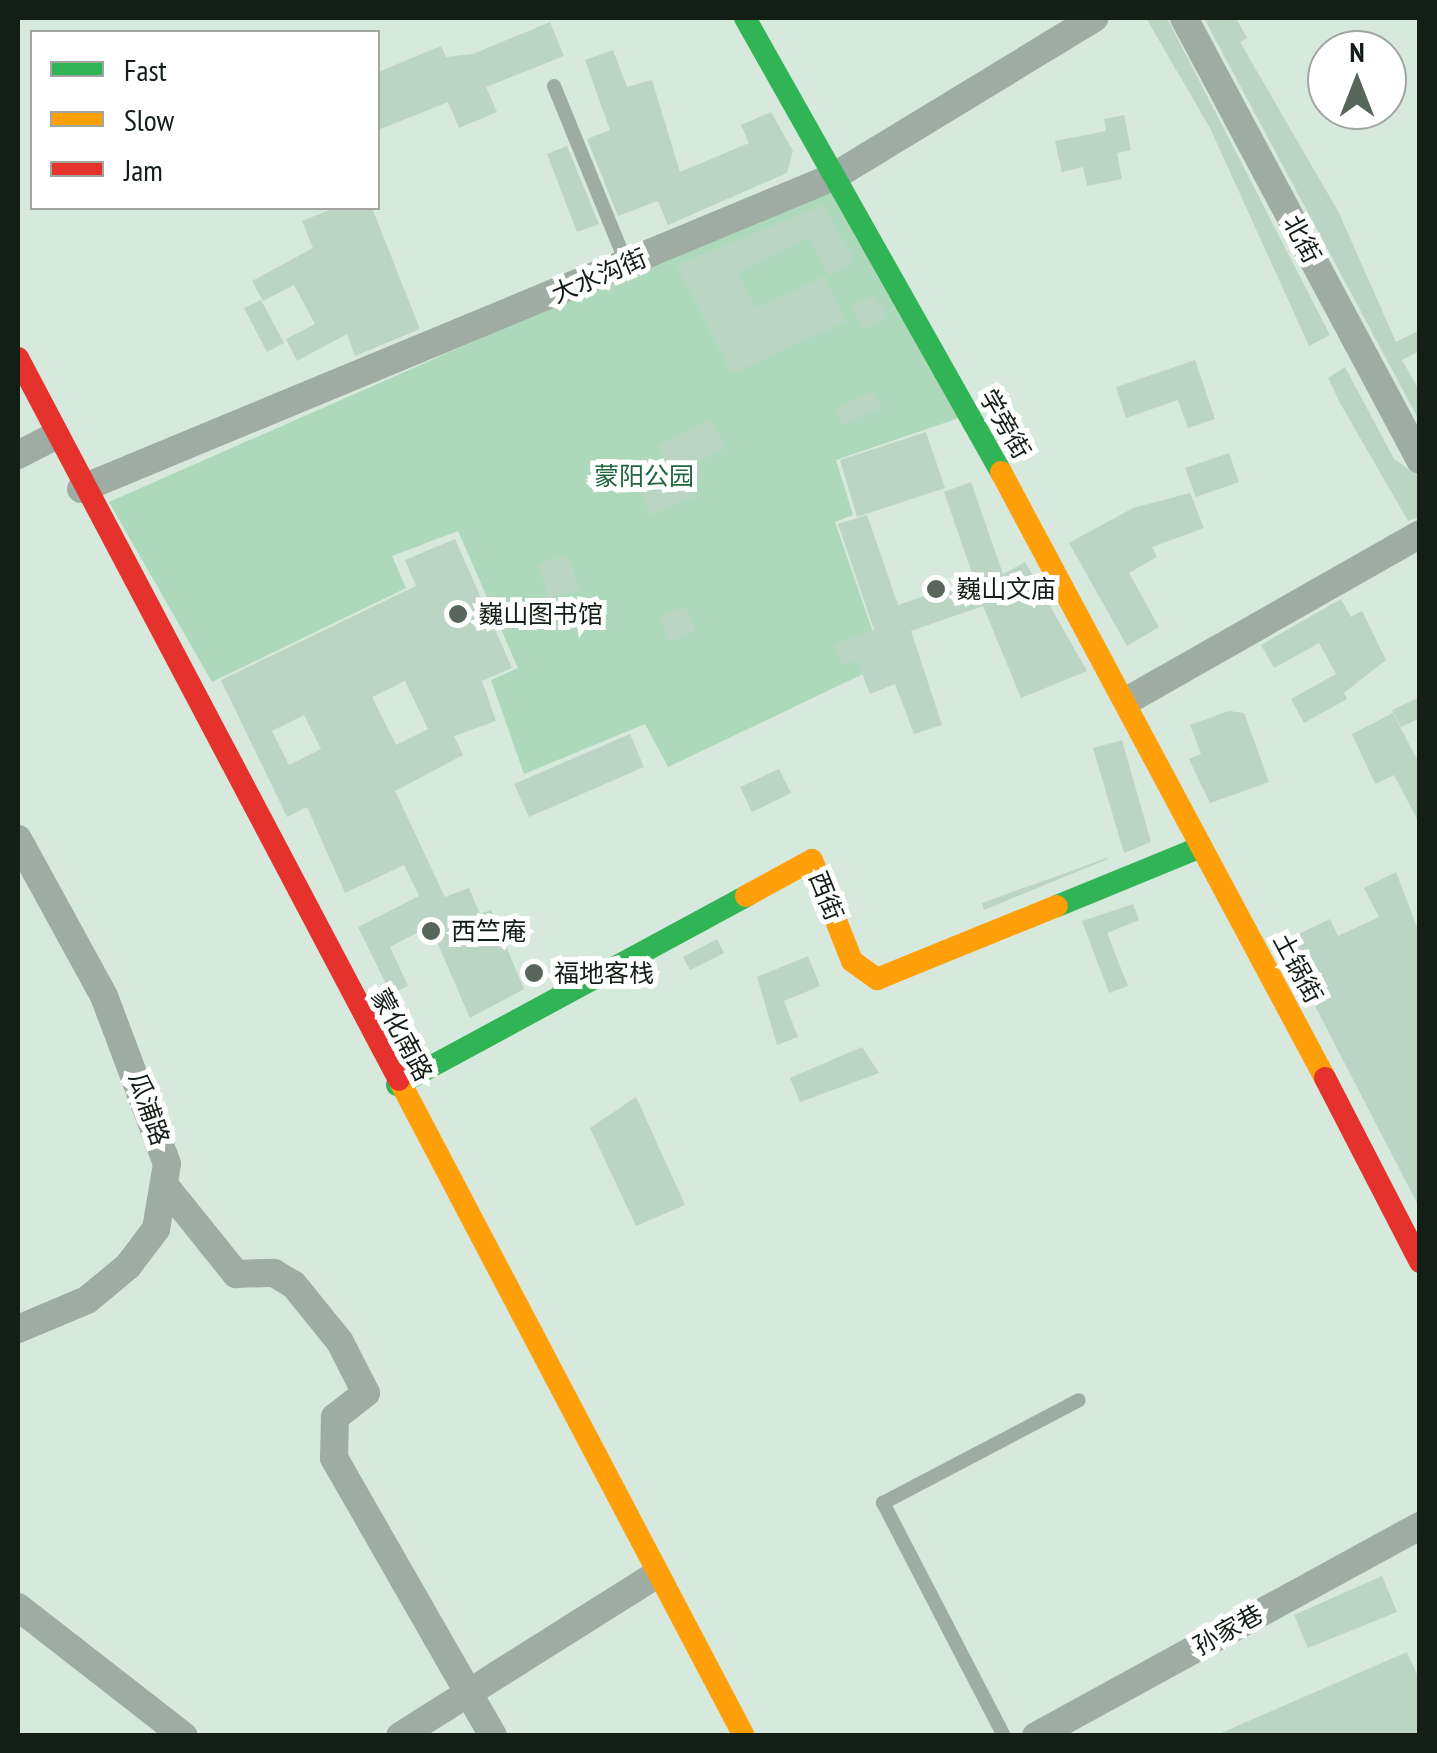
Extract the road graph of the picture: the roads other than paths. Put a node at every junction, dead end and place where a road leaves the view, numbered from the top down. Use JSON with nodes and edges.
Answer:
{"nodes":[{"id":1,"x":745,"y":18,"type":"edge"},
{"id":2,"x":1094,"y":18,"type":"edge"},
{"id":3,"x":1184,"y":18,"type":"edge"},
{"id":4,"x":554,"y":86,"type":"dead end"},
{"id":5,"x":833,"y":177,"type":"junction"},
{"id":6,"x":626,"y":265,"type":"junction"},
{"id":7,"x":18,"y":358,"type":"edge"},
{"id":8,"x":55,"y":436,"type":"junction"},
{"id":9,"x":18,"y":455,"type":"edge"},
{"id":10,"x":1420,"y":460,"type":"edge"},
{"id":11,"x":81,"y":488,"type":"junction"},
{"id":12,"x":1420,"y":534,"type":"edge"},
{"id":13,"x":1130,"y":699,"type":"junction"},
{"id":14,"x":18,"y":840,"type":"edge"},
{"id":15,"x":1201,"y":847,"type":"junction"},
{"id":16,"x":398,"y":1085,"type":"junction"},
{"id":17,"x":166,"y":1187,"type":"junction"},
{"id":18,"x":1420,"y":1262,"type":"edge"},
{"id":19,"x":18,"y":1329,"type":"edge"},
{"id":20,"x":1078,"y":1400,"type":"dead end"},
{"id":21,"x":1420,"y":1526,"type":"edge"},
{"id":22,"x":654,"y":1576,"type":"junction"},
{"id":23,"x":18,"y":1607,"type":"edge"},
{"id":24,"x":472,"y":1695,"type":"junction"},
{"id":25,"x":184,"y":1736,"type":"edge"},
{"id":26,"x":400,"y":1736,"type":"edge"},
{"id":27,"x":494,"y":1736,"type":"edge"},
{"id":28,"x":744,"y":1736,"type":"edge"},
{"id":29,"x":1004,"y":1736,"type":"edge"},
{"id":30,"x":1036,"y":1736,"type":"edge"}],
"edges":[{"from":1,"to":5,"type":"street","name":"学旁街"},
{"from":2,"to":5,"type":"street","name":"大水沟街"},
{"from":3,"to":10,"type":"street","name":"北街"},
{"from":4,"to":6,"type":"lane"},
{"from":5,"to":6,"type":"street","name":"大水沟街"},
{"from":5,"to":13,"type":"street","name":"学旁街"},
{"from":6,"to":11,"type":"street","name":"大水沟街"},
{"from":7,"to":8,"type":"street","name":"蒙化南路"},
{"from":8,"to":9,"type":"street"},
{"from":8,"to":11,"type":"street","name":"蒙化南路"},
{"from":11,"to":16,"type":"street","name":"蒙化南路"},
{"from":12,"to":13,"type":"street"},
{"from":13,"to":15,"type":"street","name":"土锅街"},
{"from":14,"to":17,"type":"street","name":"瓜浦路"},
{"from":15,"to":16,"type":"street","name":"西街"},
{"from":15,"to":18,"type":"street","name":"土锅街"},
{"from":16,"to":22,"type":"street","name":"蒙化南路"},
{"from":17,"to":19,"type":"street","name":"瓜浦路"},
{"from":17,"to":24,"type":"street"},
{"from":20,"to":29,"type":"lane"},
{"from":21,"to":30,"type":"street","name":"孙家巷"},
{"from":22,"to":24,"type":"street"},
{"from":22,"to":28,"type":"street","name":"蒙化南路"},
{"from":23,"to":25,"type":"street"},
{"from":24,"to":26,"type":"street"},
{"from":24,"to":27,"type":"street"}]}
